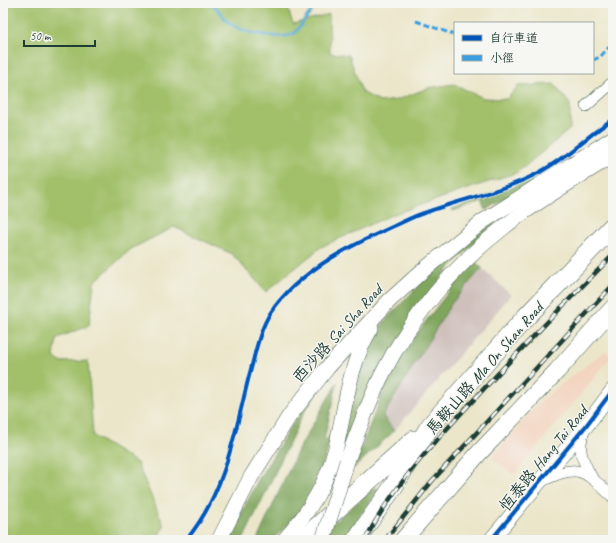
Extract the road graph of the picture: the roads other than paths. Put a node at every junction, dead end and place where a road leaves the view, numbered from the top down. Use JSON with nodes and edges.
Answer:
{"nodes":[{"id":1,"x":613,"y":82,"type":"edge"},
{"id":2,"x":586,"y":106,"type":"dead end"},
{"id":3,"x":613,"y":138,"type":"edge"},
{"id":4,"x":613,"y":156,"type":"edge"},
{"id":5,"x":532,"y":198,"type":"junction"},
{"id":6,"x":613,"y":226,"type":"edge"},
{"id":7,"x":383,"y":308,"type":"junction"},
{"id":8,"x":613,"y":308,"type":"edge"},
{"id":9,"x":613,"y":390,"type":"edge"},
{"id":10,"x":430,"y":426,"type":"junction"},
{"id":11,"x":585,"y":427,"type":"junction"},
{"id":12,"x":592,"y":478,"type":"junction"},
{"id":13,"x":540,"y":482,"type":"junction"},
{"id":14,"x":613,"y":497,"type":"edge"},
{"id":15,"x":315,"y":536,"type":"edge"},
{"id":16,"x":219,"y":540,"type":"edge"},
{"id":17,"x":284,"y":540,"type":"edge"},
{"id":18,"x":294,"y":540,"type":"edge"},
{"id":19,"x":356,"y":540,"type":"edge"},
{"id":20,"x":403,"y":540,"type":"edge"},
{"id":21,"x":491,"y":540,"type":"edge"}],
"edges":[{"from":1,"to":2,"type":"street"},
{"from":3,"to":5,"type":"main road"},
{"from":4,"to":5,"type":"main road"},
{"from":5,"to":7,"type":"main road","name":"西沙路 Sai Sha Road"},
{"from":5,"to":15,"type":"main road","bridge":true},
{"from":6,"to":10,"type":"highway","name":"馬鞍山路 Ma On Shan Road"},
{"from":7,"to":16,"type":"main road","name":"西沙路 Sai Sha Road"},
{"from":7,"to":17,"type":"main road"},
{"from":8,"to":20,"type":"main road"},
{"from":9,"to":11,"type":"main road","name":"恆泰路 Hang Tai Road"},
{"from":10,"to":15,"type":"highway"},
{"from":10,"to":19,"type":"highway","name":"馬鞍山路 Ma On Shan Road"},
{"from":11,"to":12,"type":"street"},
{"from":11,"to":13,"type":"main road","name":"恆泰路 Hang Tai Road"},
{"from":12,"to":13,"type":"street"},
{"from":12,"to":14,"type":"street"},
{"from":13,"to":21,"type":"main road","name":"恆泰路 Hang Tai Road"},
{"from":15,"to":18,"type":"highway"}]}
